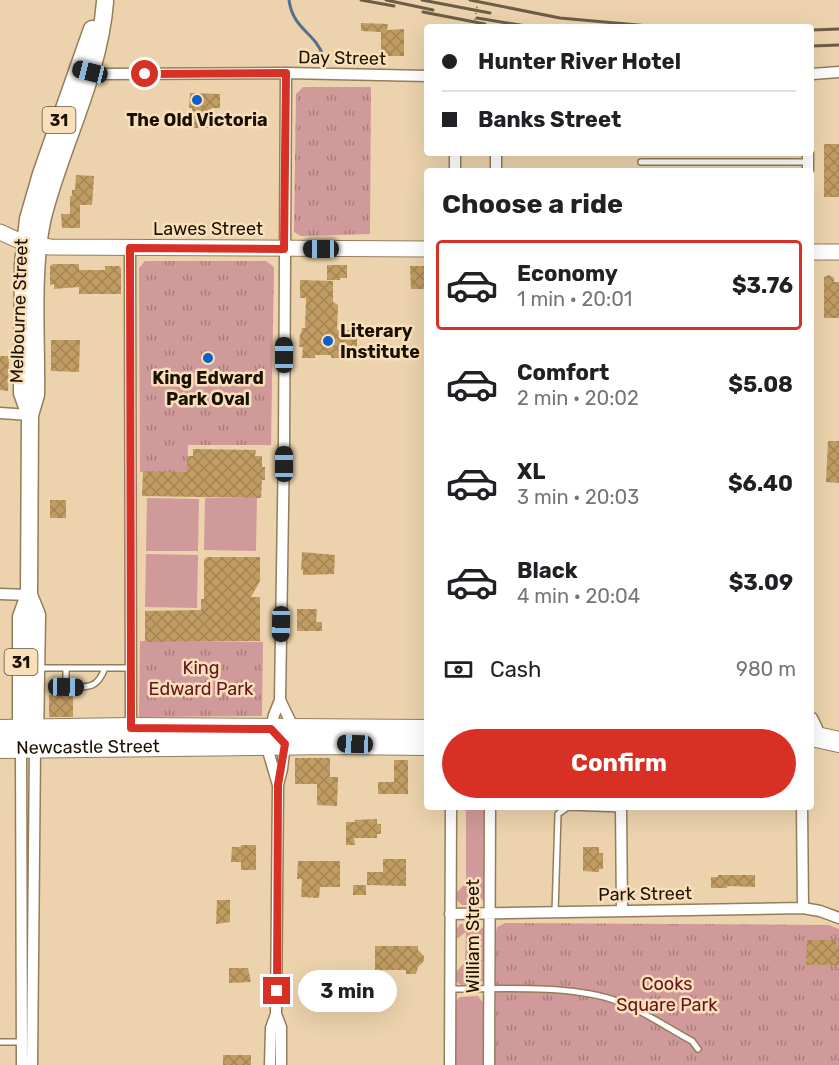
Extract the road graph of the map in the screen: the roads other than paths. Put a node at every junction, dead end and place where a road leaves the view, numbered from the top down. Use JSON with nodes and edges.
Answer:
{"nodes":[{"id":1,"x":105,"y":1,"type":"edge"},
{"id":2,"x":84,"y":70,"type":"junction"},
{"id":3,"x":839,"y":72,"type":"edge"},
{"id":4,"x":286,"y":73,"type":"junction"},
{"id":5,"x":814,"y":74,"type":"edge"},
{"id":6,"x":424,"y":76,"type":"edge"},
{"id":7,"x":641,"y":162,"type":"dead end"},
{"id":8,"x":808,"y":162,"type":"edge"},
{"id":9,"x":0,"y":232,"type":"edge"},
{"id":10,"x":31,"y":244,"type":"junction"},
{"id":11,"x":130,"y":248,"type":"junction"},
{"id":12,"x":284,"y":249,"type":"junction"},
{"id":13,"x":424,"y":249,"type":"edge"},
{"id":14,"x":814,"y":252,"type":"edge"},
{"id":15,"x":839,"y":252,"type":"edge"},
{"id":16,"x":0,"y":413,"type":"edge"},
{"id":17,"x":30,"y":415,"type":"junction"},
{"id":18,"x":0,"y":594,"type":"edge"},
{"id":19,"x":29,"y":595,"type":"junction"},
{"id":20,"x":36,"y":668,"type":"junction"},
{"id":21,"x":66,"y":668,"type":"junction"},
{"id":22,"x":105,"y":668,"type":"junction"},
{"id":23,"x":131,"y":668,"type":"junction"},
{"id":24,"x":280,"y":700,"type":"junction"},
{"id":25,"x":131,"y":728,"type":"junction"},
{"id":26,"x":839,"y":728,"type":"edge"},
{"id":27,"x":0,"y":730,"type":"edge"},
{"id":28,"x":424,"y":730,"type":"edge"},
{"id":29,"x":814,"y":731,"type":"edge"},
{"id":30,"x":814,"y":731,"type":"edge"},
{"id":31,"x":279,"y":737,"type":"junction"},
{"id":32,"x":28,"y":739,"type":"junction"},
{"id":33,"x":839,"y":743,"type":"edge"},
{"id":34,"x":424,"y":745,"type":"edge"},
{"id":35,"x":0,"y":748,"type":"edge"},
{"id":36,"x":278,"y":785,"type":"junction"},
{"id":37,"x":451,"y":810,"type":"edge"},
{"id":38,"x":490,"y":810,"type":"edge"},
{"id":39,"x":564,"y":810,"type":"edge"},
{"id":40,"x":621,"y":810,"type":"edge"},
{"id":41,"x":802,"y":810,"type":"edge"},
{"id":42,"x":803,"y":908,"type":"junction"},
{"id":43,"x":622,"y":911,"type":"junction"},
{"id":44,"x":555,"y":913,"type":"junction"},
{"id":45,"x":450,"y":914,"type":"junction"},
{"id":46,"x":489,"y":914,"type":"junction"},
{"id":47,"x":839,"y":918,"type":"edge"},
{"id":48,"x":450,"y":989,"type":"junction"},
{"id":49,"x":490,"y":989,"type":"junction"},
{"id":50,"x":276,"y":1014,"type":"junction"},
{"id":51,"x":0,"y":1042,"type":"edge"},
{"id":52,"x":27,"y":1043,"type":"junction"},
{"id":53,"x":698,"y":1048,"type":"dead end"},
{"id":54,"x":21,"y":1065,"type":"edge"},
{"id":55,"x":32,"y":1065,"type":"edge"},
{"id":56,"x":270,"y":1065,"type":"edge"},
{"id":57,"x":281,"y":1065,"type":"edge"},
{"id":58,"x":450,"y":1065,"type":"edge"},
{"id":59,"x":489,"y":1065,"type":"edge"}],
"edges":[{"from":1,"to":2,"type":"main road","name":"Melbourne Street","number":"31"},
{"from":2,"to":4,"type":"street","name":"Day Street"},
{"from":2,"to":10,"type":"main road","name":"Melbourne Street","number":"31"},
{"from":3,"to":5,"type":"street"},
{"from":4,"to":6,"type":"street","name":"Day Street"},
{"from":4,"to":12,"type":"street"},
{"from":7,"to":8,"type":"lane"},
{"from":9,"to":10,"type":"main road"},
{"from":10,"to":11,"type":"main road","name":"Lawes Street"},
{"from":10,"to":17,"type":"main road","name":"Melbourne Street","number":"31"},
{"from":11,"to":12,"type":"main road","name":"Lawes Street"},
{"from":11,"to":23,"type":"street"},
{"from":12,"to":13,"type":"main road","name":"Lawes Street"},
{"from":12,"to":24,"type":"street"},
{"from":14,"to":15,"type":"main road"},
{"from":16,"to":17,"type":"street"},
{"from":17,"to":19,"type":"main road","name":"Melbourne Street","number":"31"},
{"from":18,"to":19,"type":"street"},
{"from":19,"to":20,"type":"main road","name":"Melbourne Street","number":"31"},
{"from":19,"to":32,"type":"main road","name":"Melbourne Street","number":"31"},
{"from":20,"to":21,"type":"lane"},
{"from":20,"to":32,"type":"main road","name":"Melbourne Street","number":"31"},
{"from":21,"to":22,"type":"lane"},
{"from":21,"to":22,"type":"lane"},
{"from":22,"to":23,"type":"lane"},
{"from":23,"to":25,"type":"street"},
{"from":24,"to":31,"type":"street"},
{"from":24,"to":31,"type":"street"},
{"from":25,"to":31,"type":"highway","name":"Newcastle Street"},
{"from":25,"to":32,"type":"highway","name":"Newcastle Street"},
{"from":26,"to":29,"type":"highway"},
{"from":27,"to":32,"type":"highway","name":"Newcastle Street"},
{"from":28,"to":31,"type":"highway","name":"Newcastle Street"},
{"from":30,"to":33,"type":"highway"},
{"from":31,"to":32,"type":"highway","name":"Newcastle Street"},
{"from":31,"to":34,"type":"highway","name":"Newcastle Street"},
{"from":31,"to":36,"type":"street"},
{"from":31,"to":36,"type":"street"},
{"from":32,"to":35,"type":"highway","name":"Newcastle Street"},
{"from":32,"to":52,"type":"street","name":"Melbourne Street"},
{"from":36,"to":50,"type":"street"},
{"from":37,"to":45,"type":"street","name":"William Street"},
{"from":38,"to":46,"type":"street","name":"William Street"},
{"from":39,"to":44,"type":"lane"},
{"from":40,"to":43,"type":"street"},
{"from":41,"to":42,"type":"street"},
{"from":42,"to":43,"type":"street","name":"Park Street"},
{"from":42,"to":47,"type":"street","name":"Park Street"},
{"from":43,"to":44,"type":"street","name":"Park Street"},
{"from":44,"to":46,"type":"street","name":"Park Street"},
{"from":45,"to":46,"type":"street","name":"Park Street"},
{"from":45,"to":48,"type":"street","name":"William Street"},
{"from":46,"to":49,"type":"street","name":"William Street"},
{"from":48,"to":49,"type":"lane"},
{"from":48,"to":58,"type":"street","name":"William Street"},
{"from":49,"to":53,"type":"lane"},
{"from":49,"to":59,"type":"street","name":"William Street"},
{"from":50,"to":56,"type":"street"},
{"from":50,"to":57,"type":"street"},
{"from":51,"to":52,"type":"lane"},
{"from":52,"to":54,"type":"street","name":"Melbourne Street"},
{"from":52,"to":55,"type":"street","name":"Melbourne Street"}]}
